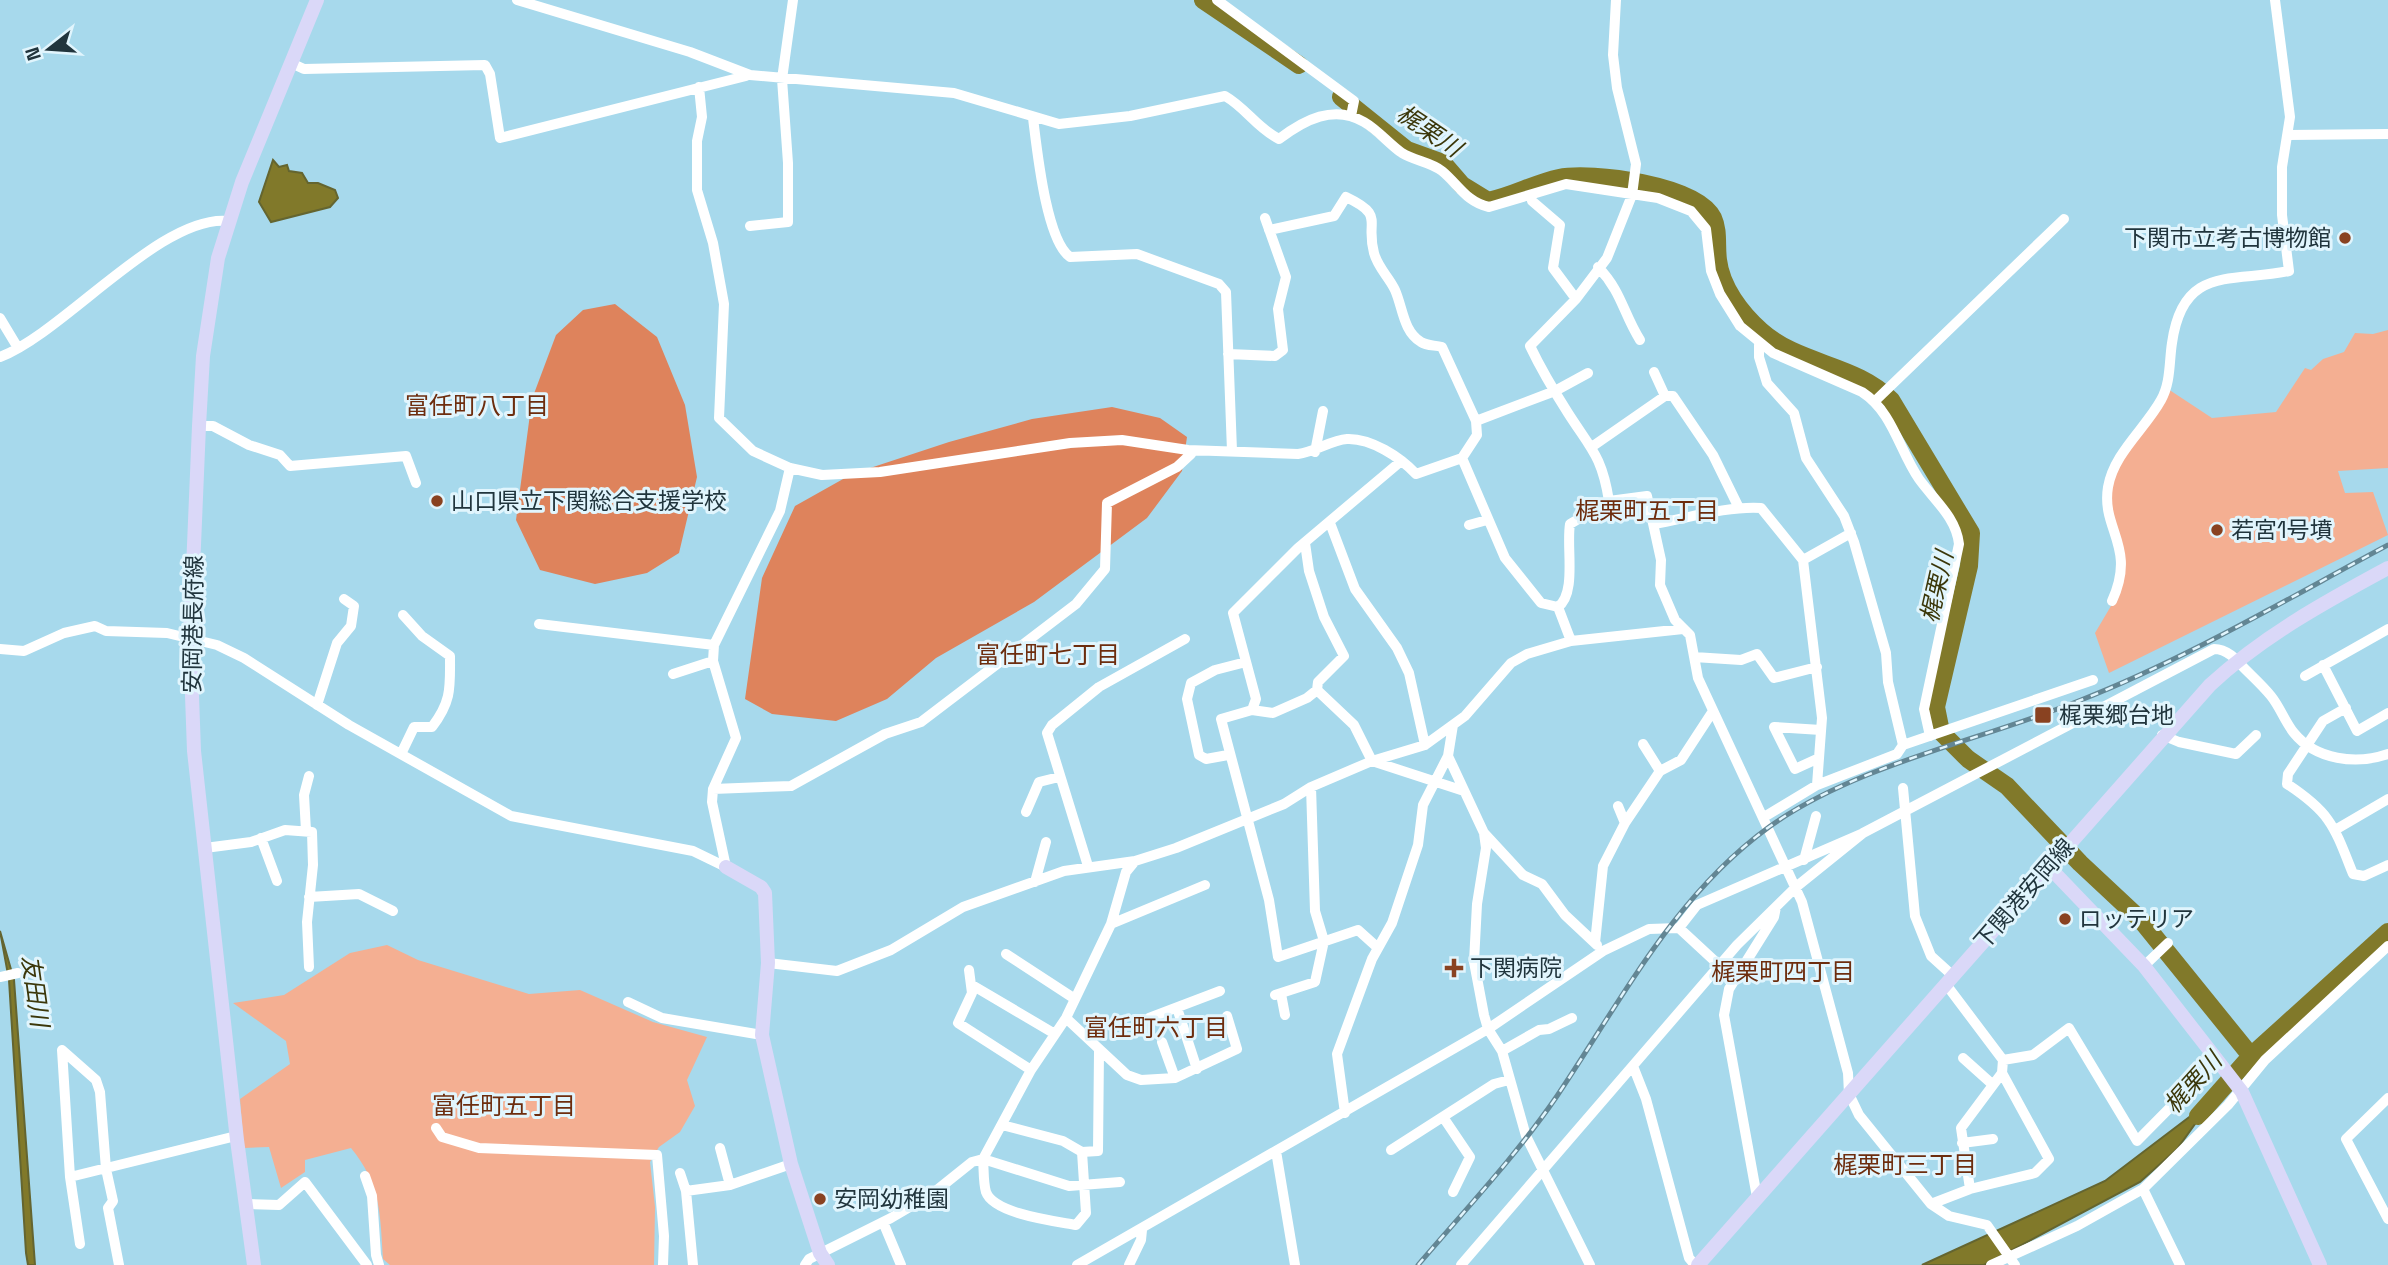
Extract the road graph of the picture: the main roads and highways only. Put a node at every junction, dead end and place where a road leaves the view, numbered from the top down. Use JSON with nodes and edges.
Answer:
{"nodes":[{"id":1,"x":317,"y":0,"type":"edge"},
{"id":2,"x":2388,"y":568,"type":"edge"},
{"id":3,"x":726,"y":867,"type":"road end"},
{"id":4,"x":2049,"y":867,"type":"junction"},
{"id":5,"x":824,"y":1259,"type":"edge"},
{"id":6,"x":254,"y":1265,"type":"edge"},
{"id":7,"x":1697,"y":1265,"type":"edge"},
{"id":8,"x":2320,"y":1265,"type":"edge"}],
"edges":[{"from":1,"to":6,"type":"main road","name":"安岡港長府線"},
{"from":2,"to":4,"type":"main road","name":"下関港安岡線"},
{"from":3,"to":5,"type":"main road"},
{"from":4,"to":7,"type":"main road","name":"下関港安岡線"},
{"from":4,"to":8,"type":"main road"}]}
